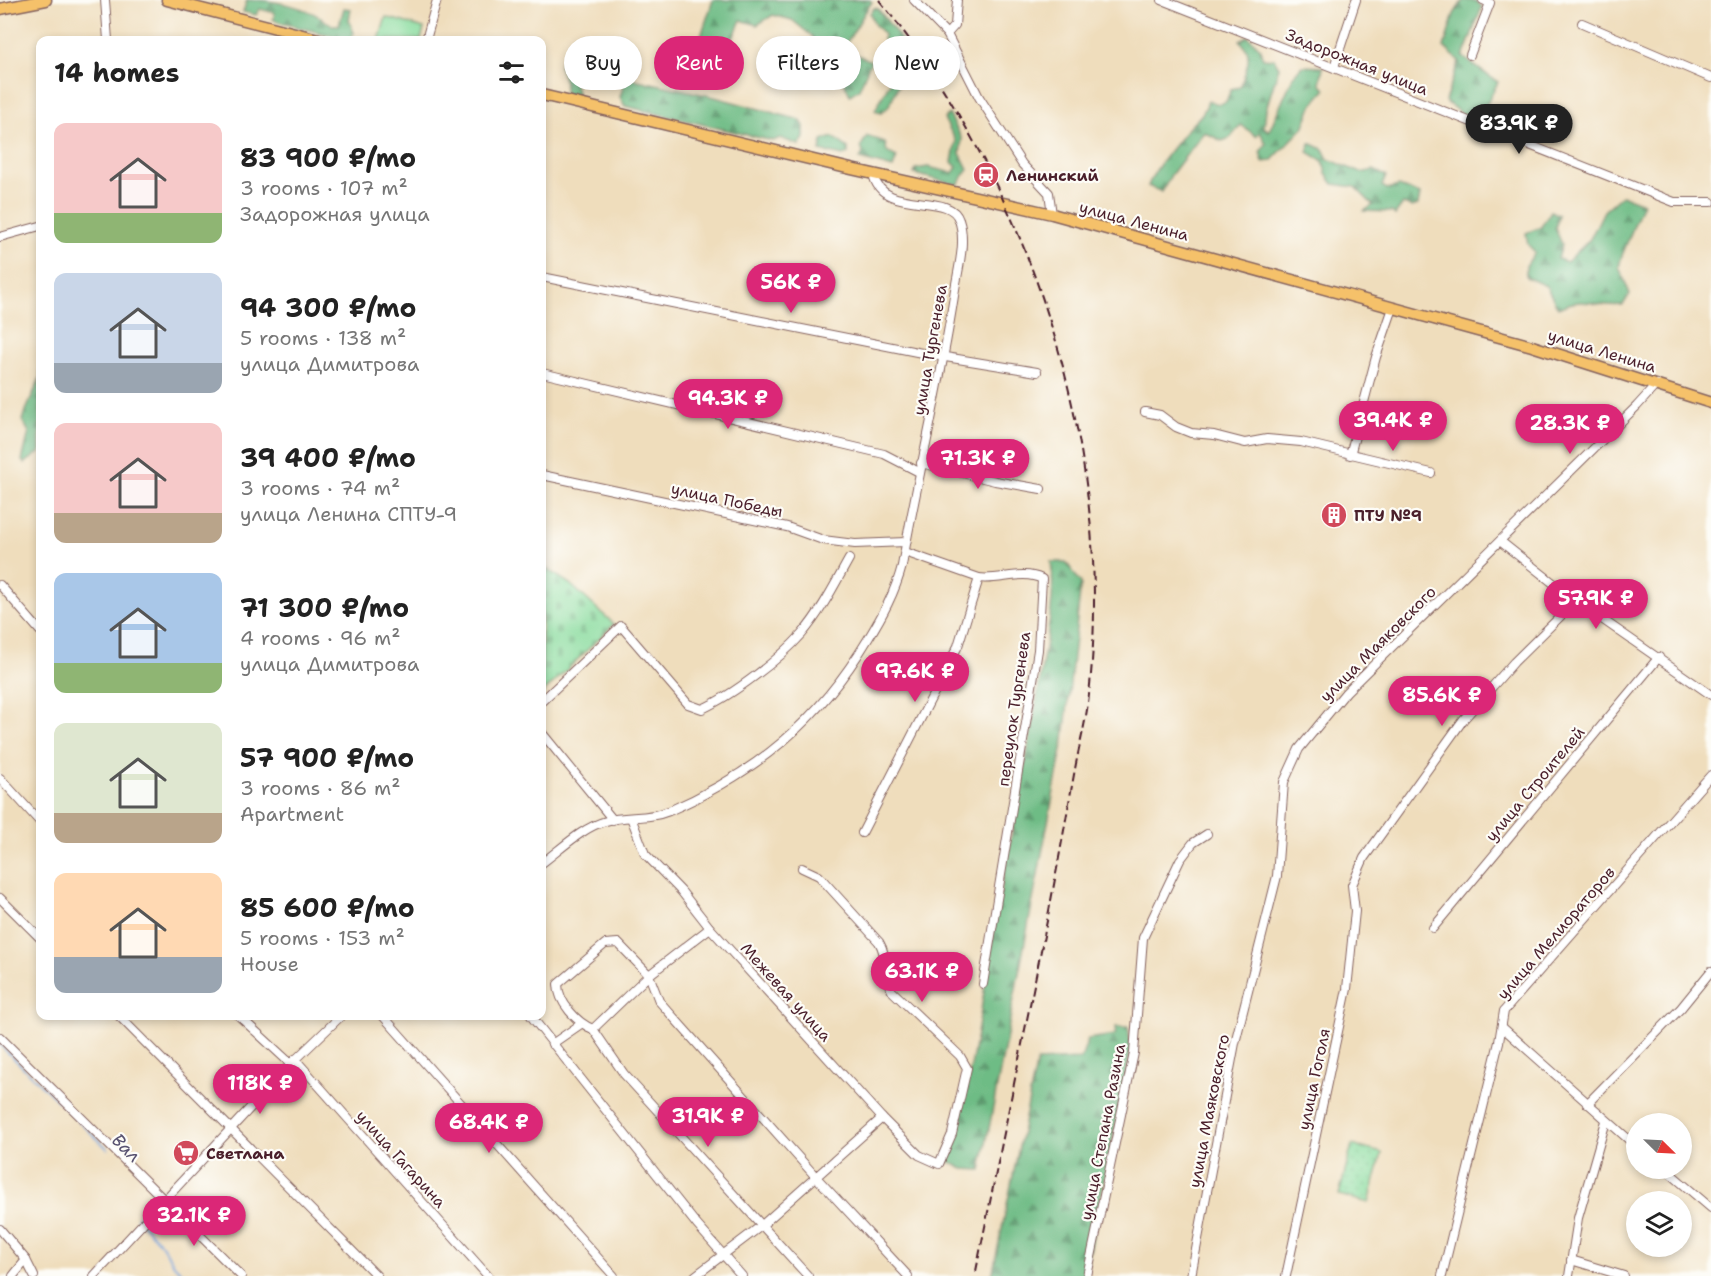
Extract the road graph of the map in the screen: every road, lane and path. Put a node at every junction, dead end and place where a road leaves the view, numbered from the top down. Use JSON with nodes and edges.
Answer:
{"nodes":[{"id":1,"x":46,"y":0,"type":"edge"},
{"id":2,"x":105,"y":0,"type":"edge"},
{"id":3,"x":166,"y":0,"type":"edge"},
{"id":4,"x":437,"y":0,"type":"edge"},
{"id":5,"x":914,"y":0,"type":"edge"},
{"id":6,"x":957,"y":0,"type":"edge"},
{"id":7,"x":1162,"y":0,"type":"edge"},
{"id":8,"x":1356,"y":0,"type":"edge"},
{"id":9,"x":1483,"y":0,"type":"edge"},
{"id":10,"x":0,"y":9,"type":"edge"},
{"id":11,"x":1582,"y":23,"type":"dead end"},
{"id":12,"x":947,"y":34,"type":"junction"},
{"id":13,"x":108,"y":36,"type":"edge"},
{"id":14,"x":306,"y":36,"type":"edge"},
{"id":15,"x":427,"y":36,"type":"edge"},
{"id":16,"x":1470,"y":56,"type":"dead end"},
{"id":17,"x":1334,"y":67,"type":"junction"},
{"id":18,"x":1711,"y":78,"type":"edge"},
{"id":19,"x":546,"y":96,"type":"edge"},
{"id":20,"x":873,"y":174,"type":"junction"},
{"id":21,"x":1711,"y":202,"type":"edge"},
{"id":22,"x":1052,"y":214,"type":"junction"},
{"id":23,"x":36,"y":227,"type":"edge"},
{"id":24,"x":0,"y":237,"type":"edge"},
{"id":25,"x":546,"y":278,"type":"edge"},
{"id":26,"x":1393,"y":308,"type":"junction"},
{"id":27,"x":945,"y":355,"type":"junction"},
{"id":28,"x":1037,"y":372,"type":"dead end"},
{"id":29,"x":546,"y":374,"type":"edge"},
{"id":30,"x":1657,"y":384,"type":"junction"},
{"id":31,"x":1711,"y":403,"type":"edge"},
{"id":32,"x":1145,"y":412,"type":"dead end"},
{"id":33,"x":1350,"y":455,"type":"junction"},
{"id":34,"x":921,"y":462,"type":"junction"},
{"id":35,"x":919,"y":471,"type":"junction"},
{"id":36,"x":1431,"y":472,"type":"dead end"},
{"id":37,"x":546,"y":476,"type":"edge"},
{"id":38,"x":1041,"y":489,"type":"dead end"},
{"id":39,"x":1500,"y":541,"type":"junction"},
{"id":40,"x":906,"y":542,"type":"junction"},
{"id":41,"x":905,"y":552,"type":"junction"},
{"id":42,"x":849,"y":560,"type":"dead end"},
{"id":43,"x":979,"y":578,"type":"junction"},
{"id":44,"x":0,"y":585,"type":"edge"},
{"id":45,"x":1576,"y":601,"type":"junction"},
{"id":46,"x":36,"y":626,"type":"edge"},
{"id":47,"x":1659,"y":657,"type":"junction"},
{"id":48,"x":1711,"y":695,"type":"edge"},
{"id":49,"x":546,"y":697,"type":"edge"},
{"id":50,"x":546,"y":738,"type":"edge"},
{"id":51,"x":1711,"y":775,"type":"edge"},
{"id":52,"x":0,"y":778,"type":"edge"},
{"id":53,"x":36,"y":818,"type":"edge"},
{"id":54,"x":613,"y":820,"type":"junction"},
{"id":55,"x":632,"y":820,"type":"junction"},
{"id":56,"x":862,"y":833,"type":"dead end"},
{"id":57,"x":1207,"y":834,"type":"dead end"},
{"id":58,"x":546,"y":859,"type":"edge"},
{"id":59,"x":802,"y":868,"type":"dead end"},
{"id":60,"x":0,"y":898,"type":"edge"},
{"id":61,"x":710,"y":928,"type":"junction"},
{"id":62,"x":1432,"y":928,"type":"dead end"},
{"id":63,"x":36,"y":934,"type":"edge"},
{"id":64,"x":1711,"y":971,"type":"edge"},
{"id":65,"x":649,"y":975,"type":"junction"},
{"id":66,"x":983,"y":984,"type":"dead end"},
{"id":67,"x":123,"y":1020,"type":"edge"},
{"id":68,"x":244,"y":1020,"type":"edge"},
{"id":69,"x":337,"y":1020,"type":"edge"},
{"id":70,"x":387,"y":1020,"type":"edge"},
{"id":71,"x":534,"y":1020,"type":"edge"},
{"id":72,"x":582,"y":1024,"type":"junction"},
{"id":73,"x":1502,"y":1027,"type":"junction"},
{"id":74,"x":593,"y":1029,"type":"junction"},
{"id":75,"x":0,"y":1037,"type":"edge"},
{"id":76,"x":552,"y":1044,"type":"junction"},
{"id":77,"x":293,"y":1061,"type":"junction"},
{"id":78,"x":1587,"y":1104,"type":"junction"},
{"id":79,"x":882,"y":1118,"type":"junction"},
{"id":80,"x":1606,"y":1120,"type":"junction"},
{"id":81,"x":229,"y":1129,"type":"junction"},
{"id":82,"x":1626,"y":1137,"type":"edge"},
{"id":83,"x":816,"y":1177,"type":"junction"},
{"id":84,"x":1677,"y":1179,"type":"edge"},
{"id":85,"x":164,"y":1200,"type":"junction"},
{"id":86,"x":1711,"y":1208,"type":"edge"},
{"id":87,"x":761,"y":1226,"type":"junction"},
{"id":88,"x":0,"y":1229,"type":"edge"},
{"id":89,"x":723,"y":1255,"type":"junction"},
{"id":90,"x":26,"y":1260,"type":"junction"},
{"id":91,"x":1571,"y":1260,"type":"junction"},
{"id":92,"x":13,"y":1276,"type":"edge"},
{"id":93,"x":34,"y":1276,"type":"edge"},
{"id":94,"x":94,"y":1276,"type":"edge"},
{"id":95,"x":241,"y":1276,"type":"edge"},
{"id":96,"x":377,"y":1276,"type":"edge"},
{"id":97,"x":488,"y":1276,"type":"edge"},
{"id":98,"x":614,"y":1276,"type":"edge"},
{"id":99,"x":695,"y":1276,"type":"edge"},
{"id":100,"x":742,"y":1276,"type":"edge"},
{"id":101,"x":808,"y":1276,"type":"edge"},
{"id":102,"x":908,"y":1276,"type":"edge"},
{"id":103,"x":1087,"y":1276,"type":"edge"},
{"id":104,"x":1191,"y":1276,"type":"edge"},
{"id":105,"x":1286,"y":1276,"type":"edge"},
{"id":106,"x":1442,"y":1276,"type":"edge"},
{"id":107,"x":1569,"y":1276,"type":"edge"},
{"id":108,"x":1624,"y":1276,"type":"edge"}],
"edges":[{"from":1,"to":10,"type":"main road"},
{"from":2,"to":13,"type":"street"},
{"from":3,"to":14,"type":"main road"},
{"from":4,"to":15,"type":"street"},
{"from":5,"to":12,"type":"street"},
{"from":6,"to":12,"type":"street"},
{"from":7,"to":17,"type":"street","name":"Задорожная улица"},
{"from":8,"to":17,"type":"street"},
{"from":9,"to":16,"type":"street"},
{"from":11,"to":18,"type":"street"},
{"from":12,"to":22,"type":"street"},
{"from":17,"to":21,"type":"street","name":"Задорожная улица"},
{"from":19,"to":20,"type":"main road","name":"улица Ленина"},
{"from":20,"to":22,"type":"main road","name":"улица Ленина"},
{"from":20,"to":27,"type":"street","name":"улица Тургенева"},
{"from":22,"to":26,"type":"main road","name":"улица Ленина"},
{"from":23,"to":24,"type":"street"},
{"from":25,"to":27,"type":"street"},
{"from":26,"to":30,"type":"main road","name":"улица Ленина"},
{"from":26,"to":33,"type":"street"},
{"from":27,"to":28,"type":"street"},
{"from":27,"to":34,"type":"street","name":"улица Тургенева"},
{"from":29,"to":35,"type":"street"},
{"from":30,"to":31,"type":"main road","name":"улица Ленина"},
{"from":30,"to":39,"type":"street","name":"улица Маяковского"},
{"from":32,"to":33,"type":"street"},
{"from":33,"to":36,"type":"street"},
{"from":34,"to":35,"type":"street","name":"улица Тургенева"},
{"from":34,"to":38,"type":"street"},
{"from":35,"to":40,"type":"street","name":"улица Тургенева"},
{"from":37,"to":40,"type":"street","name":"улица Победы"},
{"from":39,"to":45,"type":"street"},
{"from":39,"to":104,"type":"street","name":"улица Маяковского"},
{"from":40,"to":41,"type":"street","name":"улица Тургенева"},
{"from":41,"to":43,"type":"street","name":"переулок Тургенева"},
{"from":41,"to":55,"type":"street","name":"улица Тургенева"},
{"from":42,"to":49,"type":"street"},
{"from":43,"to":56,"type":"street"},
{"from":43,"to":66,"type":"street","name":"переулок Тургенева"},
{"from":44,"to":46,"type":"street"},
{"from":45,"to":47,"type":"street"},
{"from":45,"to":105,"type":"street","name":"улица Гоголя"},
{"from":47,"to":48,"type":"street"},
{"from":47,"to":62,"type":"street","name":"улица Строителей"},
{"from":50,"to":54,"type":"street"},
{"from":51,"to":73,"type":"street","name":"улица Мелиораторов"},
{"from":52,"to":53,"type":"street"},
{"from":54,"to":55,"type":"street","name":"улица Тургенева"},
{"from":54,"to":58,"type":"street","name":"улица Тургенева"},
{"from":55,"to":61,"type":"street","name":"Межевая улица"},
{"from":57,"to":103,"type":"street","name":"улица Степана Разина"},
{"from":59,"to":79,"type":"street","name":"Межевая улица"},
{"from":60,"to":63,"type":"street"},
{"from":61,"to":65,"type":"street"},
{"from":61,"to":79,"type":"street","name":"Межевая улица"},
{"from":64,"to":78,"type":"street"},
{"from":65,"to":72,"type":"street"},
{"from":65,"to":74,"type":"street"},
{"from":65,"to":83,"type":"street"},
{"from":67,"to":81,"type":"street"},
{"from":68,"to":77,"type":"street","name":"улица Гагарина"},
{"from":69,"to":77,"type":"street"},
{"from":70,"to":98,"type":"street"},
{"from":71,"to":76,"type":"street"},
{"from":72,"to":74,"type":"street"},
{"from":72,"to":76,"type":"street"},
{"from":73,"to":78,"type":"street"},
{"from":73,"to":106,"type":"street","name":"улица Мелиораторов"},
{"from":74,"to":87,"type":"street"},
{"from":75,"to":85,"type":"street"},
{"from":76,"to":89,"type":"street"},
{"from":77,"to":81,"type":"street"},
{"from":77,"to":97,"type":"street","name":"улица Гагарина"},
{"from":78,"to":80,"type":"street"},
{"from":79,"to":83,"type":"street"},
{"from":80,"to":82,"type":"street"},
{"from":80,"to":91,"type":"street"},
{"from":81,"to":85,"type":"street"},
{"from":81,"to":96,"type":"street"},
{"from":83,"to":87,"type":"street"},
{"from":83,"to":102,"type":"street"},
{"from":84,"to":86,"type":"street"},
{"from":85,"to":94,"type":"street"},
{"from":85,"to":95,"type":"street"},
{"from":87,"to":89,"type":"street"},
{"from":87,"to":101,"type":"street"},
{"from":88,"to":90,"type":"street"},
{"from":89,"to":99,"type":"street"},
{"from":89,"to":100,"type":"street"},
{"from":90,"to":92,"type":"street"},
{"from":90,"to":93,"type":"street"},
{"from":91,"to":107,"type":"street"},
{"from":91,"to":108,"type":"street"}]}
